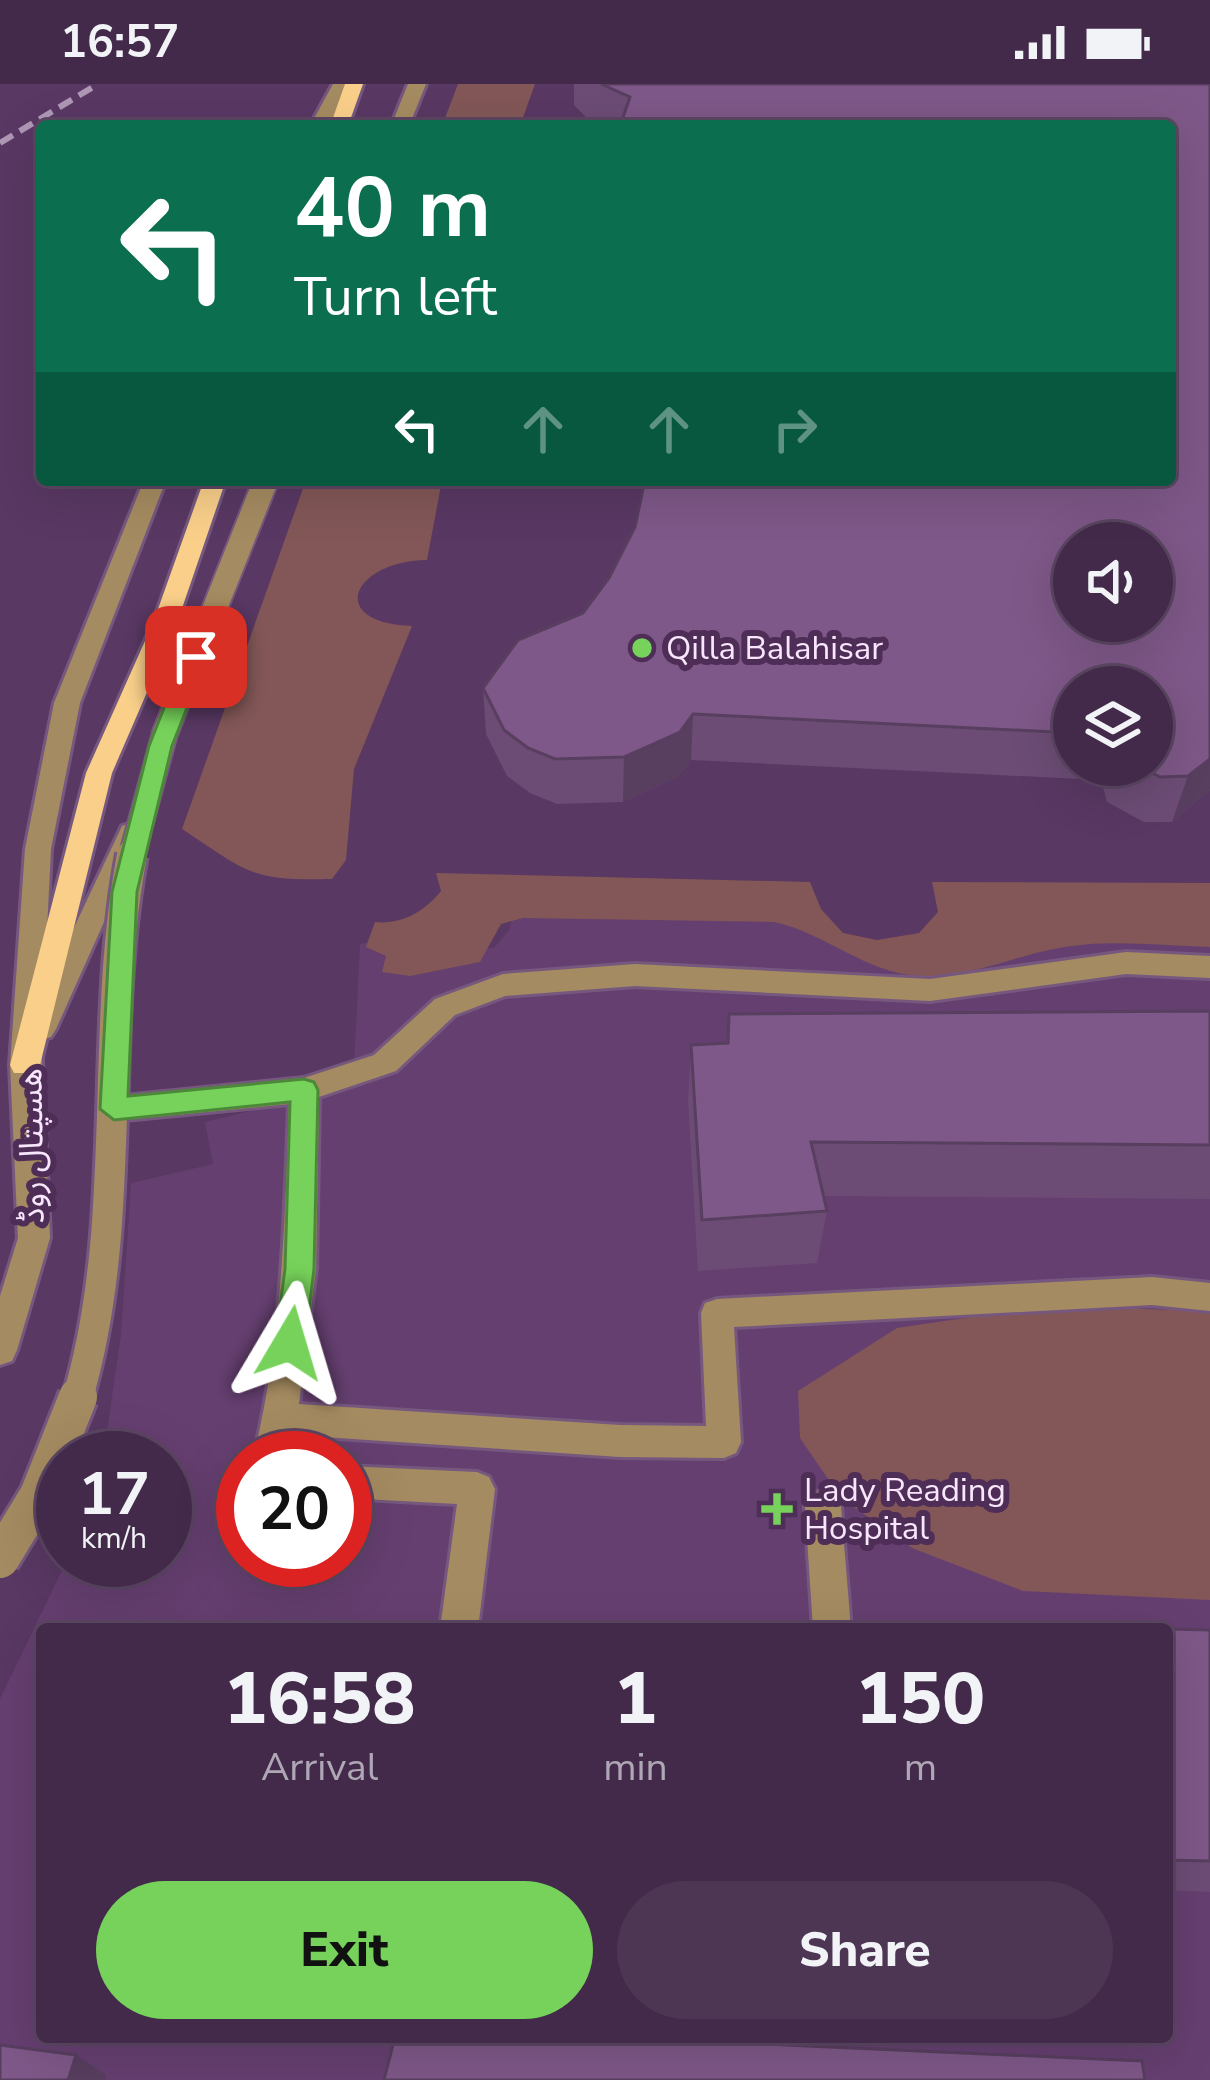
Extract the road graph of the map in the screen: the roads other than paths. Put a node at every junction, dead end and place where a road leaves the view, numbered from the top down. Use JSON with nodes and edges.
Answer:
{"nodes":[{"id":1,"x":342,"y":84,"type":"edge"},
{"id":2,"x":354,"y":84,"type":"edge"},
{"id":3,"x":420,"y":84,"type":"edge"},
{"id":4,"x":322,"y":120,"type":"edge"},
{"id":5,"x":341,"y":120,"type":"edge"},
{"id":6,"x":406,"y":120,"type":"edge"},
{"id":7,"x":153,"y":486,"type":"edge"},
{"id":8,"x":213,"y":486,"type":"edge"},
{"id":9,"x":264,"y":486,"type":"edge"},
{"id":10,"x":264,"y":486,"type":"edge"},
{"id":11,"x":1210,"y":968,"type":"edge"},
{"id":12,"x":26,"y":1064,"type":"junction"},
{"id":13,"x":304,"y":1090,"type":"junction"},
{"id":14,"x":114,"y":1109,"type":"junction"},
{"id":15,"x":1210,"y":1297,"type":"edge"},
{"id":16,"x":0,"y":1350,"type":"edge"},
{"id":17,"x":280,"y":1418,"type":"junction"},
{"id":18,"x":276,"y":1431,"type":"edge"},
{"id":19,"x":372,"y":1483,"type":"edge"},
{"id":20,"x":823,"y":1507,"type":"dead end"},
{"id":21,"x":0,"y":1559,"type":"edge"},
{"id":22,"x":460,"y":1623,"type":"edge"},
{"id":23,"x":832,"y":1623,"type":"edge"}],
"edges":[{"from":1,"to":4,"type":"street"},
{"from":2,"to":5,"type":"main road"},
{"from":3,"to":6,"type":"street"},
{"from":7,"to":12,"type":"street"},
{"from":8,"to":12,"type":"main road"},
{"from":9,"to":12,"type":"street","name":"ھسپتال روڈ"},
{"from":10,"to":14,"type":"street","bridge":true},
{"from":11,"to":13,"type":"street"},
{"from":12,"to":16,"type":"street","name":"ھسپتال روڈ"},
{"from":13,"to":14,"type":"street"},
{"from":13,"to":17,"type":"street"},
{"from":14,"to":21,"type":"street","bridge":true},
{"from":15,"to":17,"type":"street"},
{"from":17,"to":18,"type":"street"},
{"from":19,"to":22,"type":"street"},
{"from":20,"to":23,"type":"street"}]}
